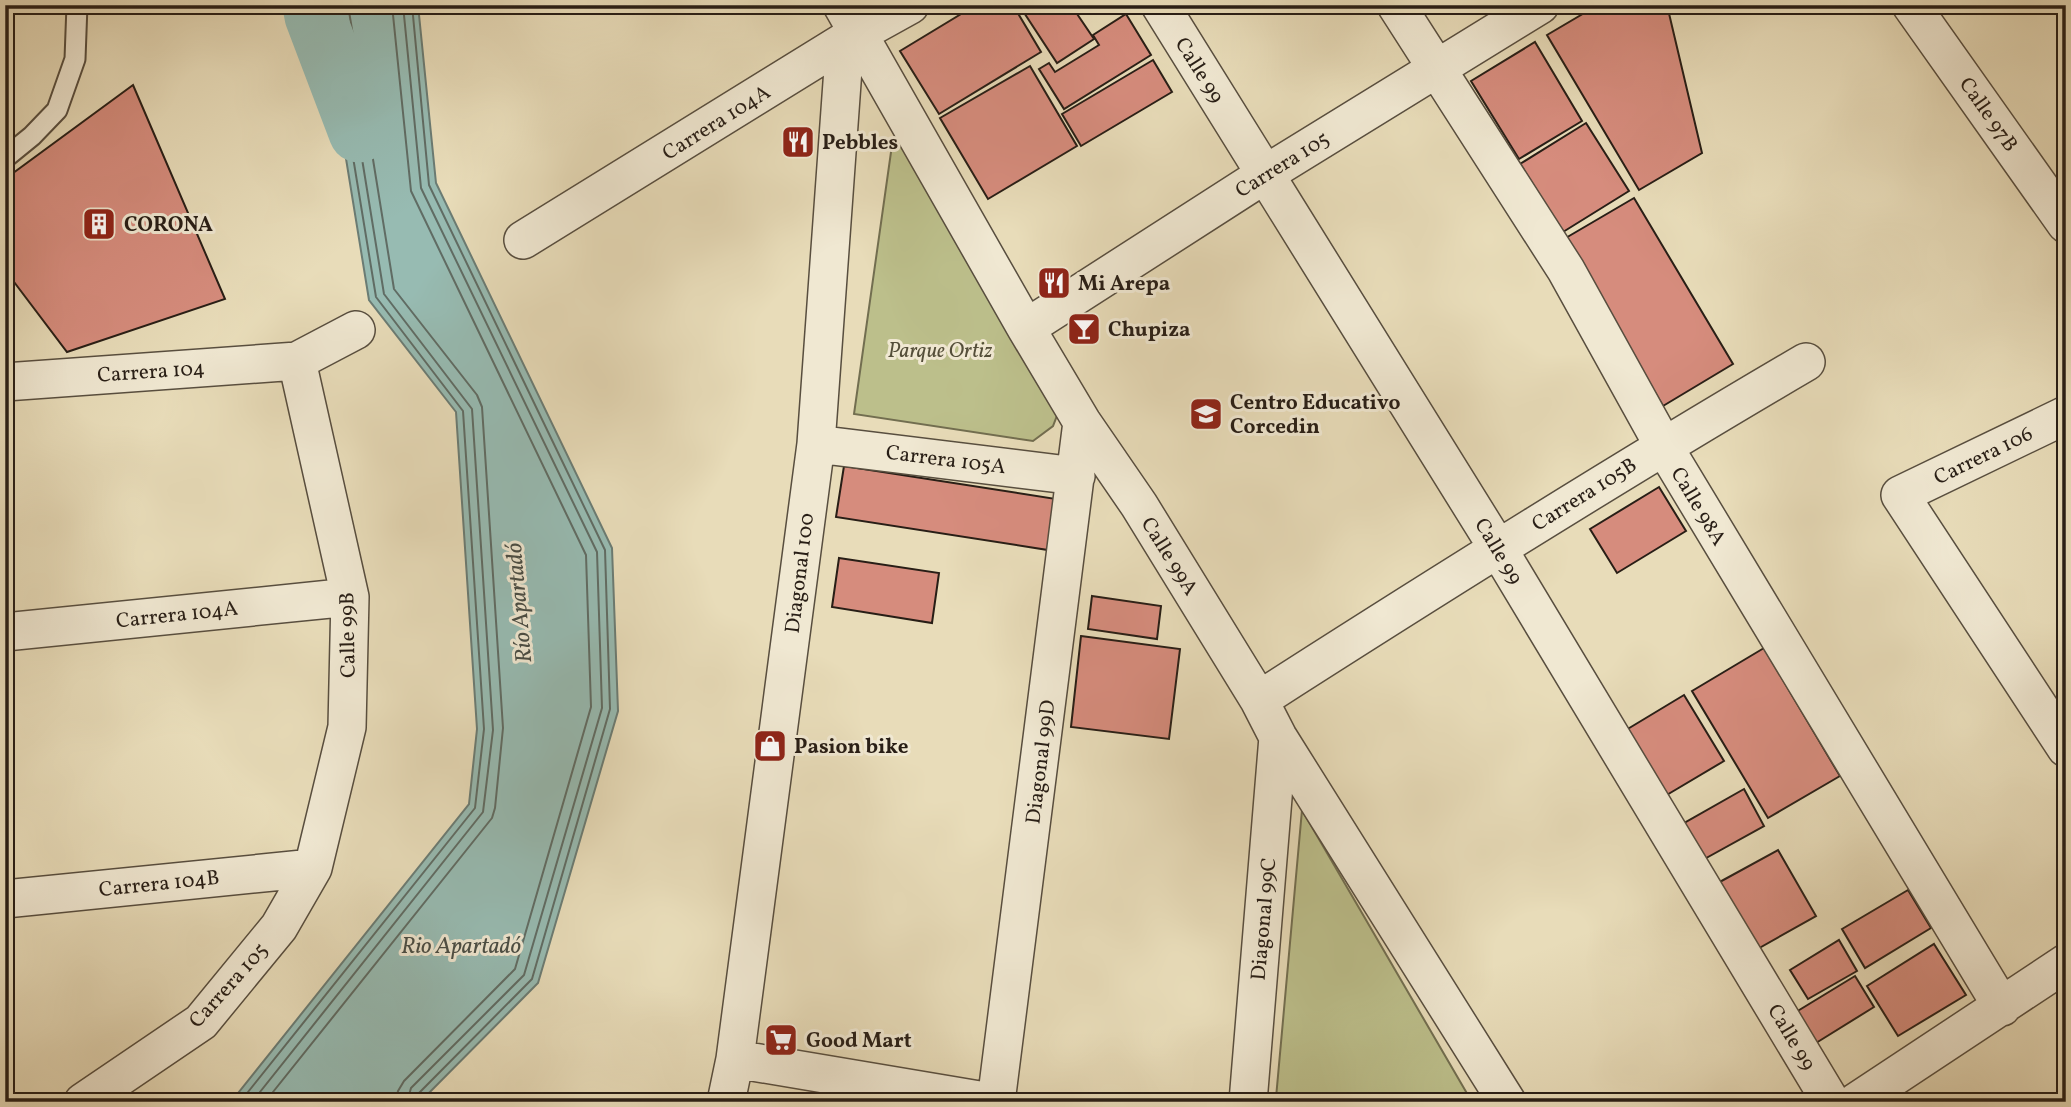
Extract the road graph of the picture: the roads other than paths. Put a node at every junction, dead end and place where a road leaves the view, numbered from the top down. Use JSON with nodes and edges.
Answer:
{"nodes":[{"id":1,"x":77,"y":5,"type":"edge"},
{"id":2,"x":910,"y":5,"type":"edge"},
{"id":3,"x":1160,"y":5,"type":"edge"},
{"id":4,"x":1396,"y":5,"type":"edge"},
{"id":5,"x":1540,"y":5,"type":"edge"},
{"id":6,"x":1911,"y":5,"type":"edge"},
{"id":7,"x":849,"y":27,"type":"edge"},
{"id":8,"x":1436,"y":68,"type":"junction"},
{"id":9,"x":5,"y":158,"type":"edge"},
{"id":10,"x":1264,"y":175,"type":"junction"},
{"id":11,"x":2066,"y":224,"type":"edge"},
{"id":12,"x":523,"y":240,"type":"dead end"},
{"id":13,"x":1026,"y":328,"type":"junction"},
{"id":14,"x":356,"y":330,"type":"dead end"},
{"id":15,"x":297,"y":361,"type":"junction"},
{"id":16,"x":1806,"y":362,"type":"dead end"},
{"id":17,"x":5,"y":382,"type":"edge"},
{"id":18,"x":2066,"y":415,"type":"edge"},
{"id":19,"x":1082,"y":422,"type":"junction"},
{"id":20,"x":816,"y":444,"type":"junction"},
{"id":21,"x":1663,"y":445,"type":"junction"},
{"id":22,"x":1076,"y":476,"type":"junction"},
{"id":23,"x":1497,"y":547,"type":"junction"},
{"id":24,"x":350,"y":597,"type":"junction"},
{"id":25,"x":5,"y":632,"type":"edge"},
{"id":26,"x":1259,"y":700,"type":"junction"},
{"id":27,"x":1278,"y":737,"type":"junction"},
{"id":28,"x":2066,"y":748,"type":"edge"},
{"id":29,"x":313,"y":867,"type":"junction"},
{"id":30,"x":5,"y":899,"type":"edge"},
{"id":31,"x":2066,"y":963,"type":"edge"},
{"id":32,"x":2002,"y":1007,"type":"junction"},
{"id":33,"x":735,"y":1059,"type":"junction"},
{"id":34,"x":83,"y":1102,"type":"edge"},
{"id":35,"x":726,"y":1102,"type":"edge"},
{"id":36,"x":991,"y":1102,"type":"edge"},
{"id":37,"x":996,"y":1102,"type":"edge"},
{"id":38,"x":1248,"y":1102,"type":"edge"},
{"id":39,"x":1507,"y":1102,"type":"edge"},
{"id":40,"x":1831,"y":1102,"type":"edge"},
{"id":41,"x":1856,"y":1102,"type":"edge"}],
"edges":[{"from":1,"to":9,"type":"lane"},
{"from":2,"to":7,"type":"street","name":"Carrera 104A"},
{"from":3,"to":10,"type":"street","name":"Calle 99"},
{"from":4,"to":8,"type":"street","name":"Calle 98A"},
{"from":5,"to":8,"type":"street","name":"Carrera 105"},
{"from":6,"to":11,"type":"street","name":"Calle 97B"},
{"from":7,"to":12,"type":"street","name":"Carrera 104A"},
{"from":7,"to":13,"type":"street","name":"Calle 99A"},
{"from":7,"to":20,"type":"street","name":"Diagonal 100"},
{"from":8,"to":10,"type":"street","name":"Carrera 105"},
{"from":8,"to":21,"type":"street","name":"Calle 98A"},
{"from":10,"to":13,"type":"street","name":"Carrera 105"},
{"from":10,"to":23,"type":"street","name":"Calle 99"},
{"from":13,"to":19,"type":"street","name":"Calle 99A"},
{"from":14,"to":15,"type":"street"},
{"from":15,"to":17,"type":"street","name":"Carrera 104"},
{"from":15,"to":24,"type":"street","name":"Calle 99B"},
{"from":16,"to":21,"type":"street","name":"Carrera 105B"},
{"from":18,"to":28,"type":"street","name":"Carrera 106"},
{"from":19,"to":22,"type":"street","name":"Diagonal 99D"},
{"from":19,"to":26,"type":"street","name":"Calle 99A"},
{"from":20,"to":22,"type":"street","name":"Carrera 105A"},
{"from":20,"to":33,"type":"street","name":"Diagonal 100"},
{"from":21,"to":23,"type":"street","name":"Carrera 105B"},
{"from":21,"to":32,"type":"street","name":"Calle 98A"},
{"from":22,"to":37,"type":"street","name":"Diagonal 99D"},
{"from":23,"to":26,"type":"street","name":"Carrera 105B"},
{"from":23,"to":40,"type":"street","name":"Calle 99"},
{"from":24,"to":25,"type":"street","name":"Carrera 104A"},
{"from":24,"to":29,"type":"street","name":"Calle 99B"},
{"from":26,"to":27,"type":"street","name":"Calle 99A"},
{"from":27,"to":38,"type":"street","name":"Diagonal 99C"},
{"from":27,"to":39,"type":"street","name":"Calle 99A"},
{"from":29,"to":30,"type":"street","name":"Carrera 104B"},
{"from":29,"to":34,"type":"street","name":"Carrera 105"},
{"from":31,"to":32,"type":"street"},
{"from":32,"to":41,"type":"street"},
{"from":33,"to":35,"type":"street","name":"Diagonal 100"},
{"from":33,"to":36,"type":"street"}]}
